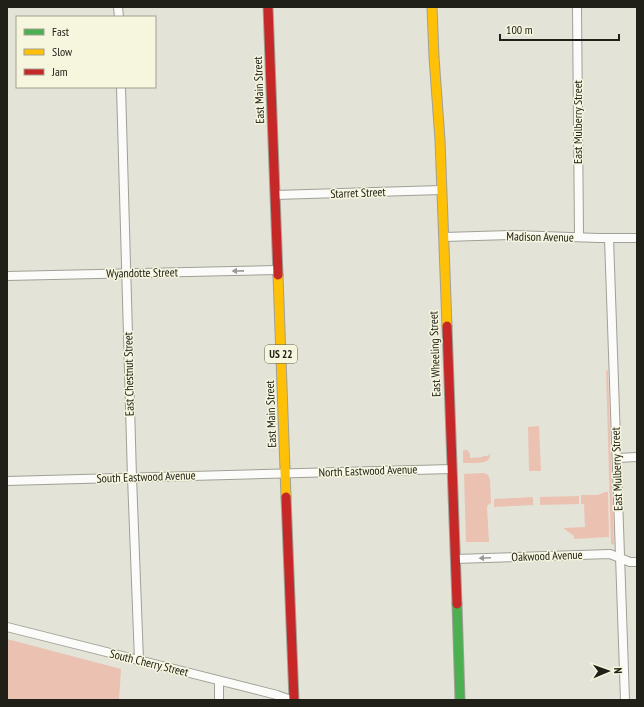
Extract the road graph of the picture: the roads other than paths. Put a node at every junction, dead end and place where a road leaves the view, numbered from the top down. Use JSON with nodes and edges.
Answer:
{"nodes":[{"id":1,"x":268,"y":7,"type":"edge"},
{"id":2,"x":432,"y":7,"type":"edge"},
{"id":3,"x":577,"y":7,"type":"edge"},
{"id":4,"x":121,"y":88,"type":"edge"},
{"id":5,"x":441,"y":190,"type":"junction"},
{"id":6,"x":275,"y":195,"type":"junction"},
{"id":7,"x":444,"y":237,"type":"junction"},
{"id":8,"x":579,"y":237,"type":"junction"},
{"id":9,"x":609,"y":238,"type":"junction"},
{"id":10,"x":637,"y":238,"type":"edge"},
{"id":11,"x":277,"y":270,"type":"junction"},
{"id":12,"x":127,"y":273,"type":"junction"},
{"id":13,"x":7,"y":276,"type":"edge"},
{"id":14,"x":637,"y":457,"type":"edge"},
{"id":15,"x":617,"y":458,"type":"junction"},
{"id":16,"x":452,"y":469,"type":"junction"},
{"id":17,"x":285,"y":473,"type":"junction"},
{"id":18,"x":132,"y":477,"type":"junction"},
{"id":19,"x":7,"y":482,"type":"edge"},
{"id":20,"x":620,"y":558,"type":"junction"},
{"id":21,"x":456,"y":559,"type":"junction"},
{"id":22,"x":637,"y":562,"type":"edge"},
{"id":23,"x":7,"y":627,"type":"edge"},
{"id":24,"x":138,"y":660,"type":"junction"},
{"id":25,"x":220,"y":680,"type":"junction"},
{"id":26,"x":219,"y":700,"type":"edge"},
{"id":27,"x":292,"y":700,"type":"edge"},
{"id":28,"x":460,"y":700,"type":"edge"},
{"id":29,"x":625,"y":700,"type":"edge"}],
"edges":[{"from":1,"to":6,"type":"street","name":"East Main Street","number":"US 22"},
{"from":2,"to":5,"type":"street","name":"East Wheeling Street"},
{"from":3,"to":8,"type":"street","name":"East Mulberry Street"},
{"from":4,"to":12,"type":"street","name":"East Chestnut Street"},
{"from":5,"to":6,"type":"street","name":"Starret Street"},
{"from":5,"to":7,"type":"street","name":"East Wheeling Street"},
{"from":6,"to":11,"type":"street","name":"East Main Street","number":"US 22"},
{"from":7,"to":8,"type":"street","name":"Madison Avenue"},
{"from":7,"to":16,"type":"street","name":"East Wheeling Street"},
{"from":8,"to":9,"type":"street","name":"Madison Avenue"},
{"from":9,"to":10,"type":"street","name":"Madison Avenue"},
{"from":9,"to":15,"type":"street","name":"East Mulberry Street"},
{"from":11,"to":12,"type":"street","name":"Wyandotte Street","one_way":true},
{"from":11,"to":17,"type":"street","name":"East Main Street","number":"US 22"},
{"from":12,"to":13,"type":"street","name":"Wyandotte Street"},
{"from":12,"to":18,"type":"street","name":"East Chestnut Street"},
{"from":14,"to":15,"type":"street"},
{"from":15,"to":20,"type":"street","name":"East Mulberry Street"},
{"from":16,"to":17,"type":"street","name":"North Eastwood Avenue"},
{"from":16,"to":21,"type":"street","name":"East Wheeling Street"},
{"from":17,"to":18,"type":"street","name":"South Eastwood Avenue"},
{"from":17,"to":27,"type":"street","name":"East Main Street","number":"US 22"},
{"from":18,"to":19,"type":"street","name":"South Eastwood Avenue"},
{"from":18,"to":24,"type":"street","name":"East Chestnut Street"},
{"from":20,"to":21,"type":"street","name":"Oakwood Avenue","one_way":true},
{"from":20,"to":22,"type":"street","name":"Oakwood Avenue"},
{"from":20,"to":29,"type":"street","name":"East Mulberry Street"},
{"from":21,"to":28,"type":"street","name":"East Wheeling Street"},
{"from":23,"to":24,"type":"street","name":"South Cherry Street"},
{"from":24,"to":25,"type":"street","name":"South Cherry Street"},
{"from":25,"to":26,"type":"street"},
{"from":25,"to":27,"type":"street","name":"South Cherry Street"}]}
